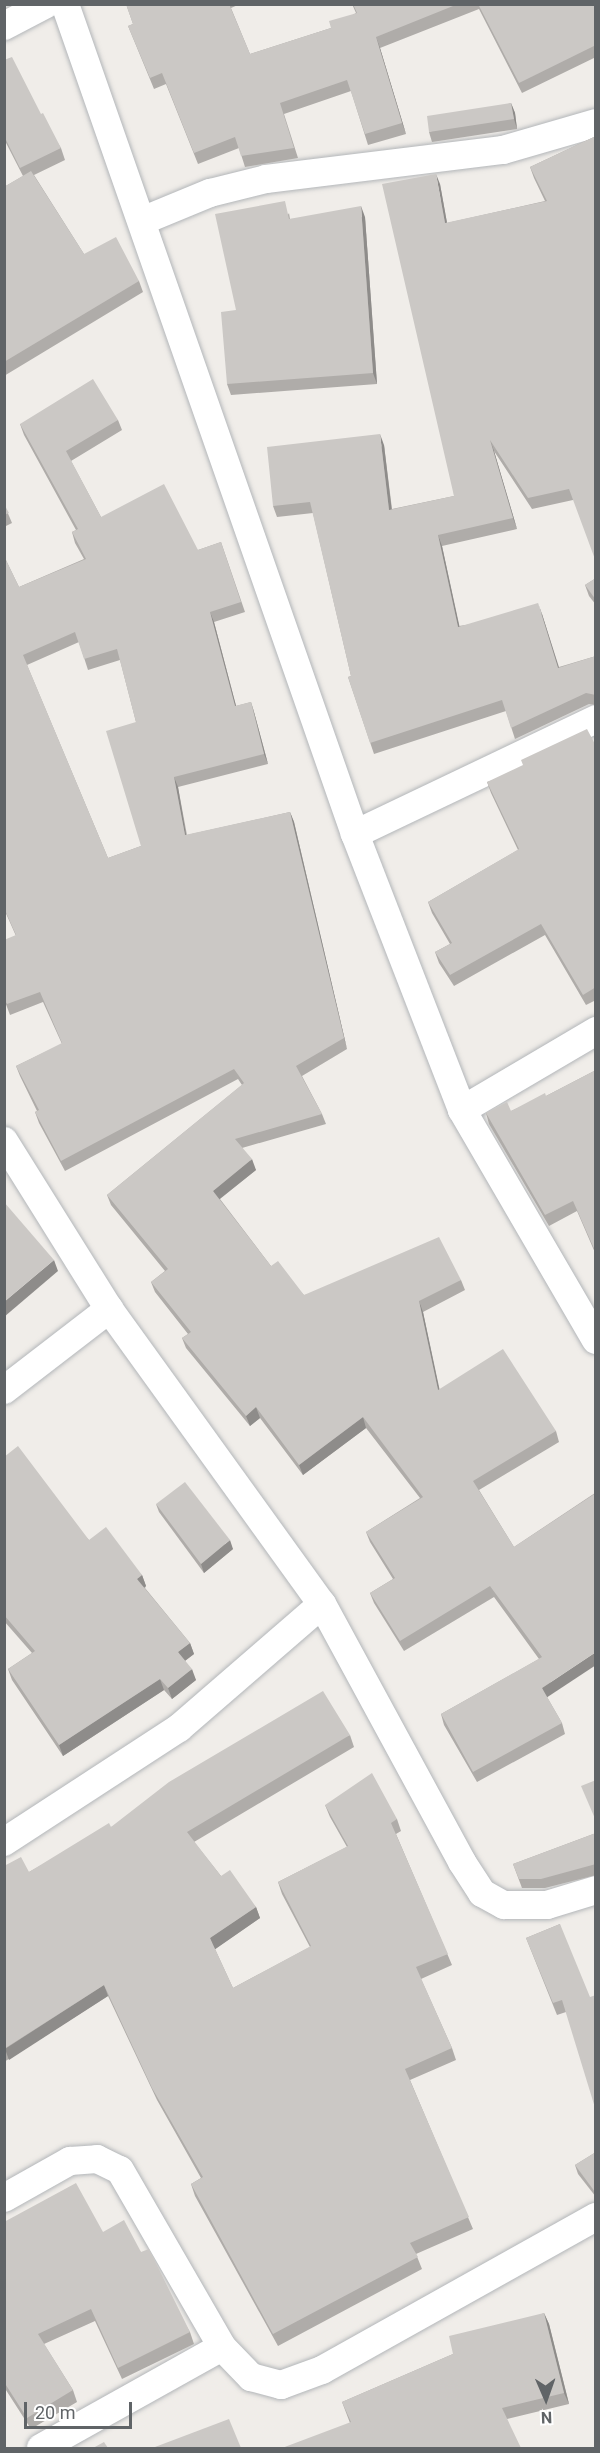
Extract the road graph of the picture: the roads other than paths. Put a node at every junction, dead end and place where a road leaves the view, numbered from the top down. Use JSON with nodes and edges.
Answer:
{"nodes":[{"id":1,"x":46,"y":4,"type":"edge"},
{"id":2,"x":65,"y":4,"type":"edge"},
{"id":3,"x":4,"y":26,"type":"edge"},
{"id":4,"x":596,"y":123,"type":"edge"},
{"id":5,"x":142,"y":221,"type":"junction"},
{"id":6,"x":596,"y":719,"type":"edge"},
{"id":7,"x":355,"y":834,"type":"junction"},
{"id":8,"x":596,"y":1031,"type":"edge"},
{"id":9,"x":462,"y":1110,"type":"junction"},
{"id":10,"x":4,"y":1141,"type":"edge"},
{"id":11,"x":109,"y":1309,"type":"junction"},
{"id":12,"x":596,"y":1340,"type":"edge"},
{"id":13,"x":4,"y":1390,"type":"edge"},
{"id":14,"x":322,"y":1604,"type":"junction"},
{"id":15,"x":4,"y":1842,"type":"edge"},
{"id":16,"x":596,"y":1890,"type":"edge"},
{"id":17,"x":4,"y":2198,"type":"edge"},
{"id":18,"x":596,"y":2217,"type":"edge"},
{"id":19,"x":222,"y":2348,"type":"junction"},
{"id":20,"x":41,"y":2448,"type":"edge"}],
"edges":[{"from":1,"to":3,"type":"street"},
{"from":2,"to":5,"type":"street"},
{"from":4,"to":5,"type":"street"},
{"from":5,"to":7,"type":"street"},
{"from":6,"to":7,"type":"street"},
{"from":7,"to":9,"type":"street"},
{"from":8,"to":9,"type":"street"},
{"from":9,"to":12,"type":"street"},
{"from":10,"to":11,"type":"street"},
{"from":11,"to":13,"type":"street"},
{"from":11,"to":14,"type":"street"},
{"from":14,"to":15,"type":"street"},
{"from":14,"to":16,"type":"street"},
{"from":17,"to":19,"type":"street"},
{"from":18,"to":19,"type":"street"},
{"from":19,"to":20,"type":"street"}]}
